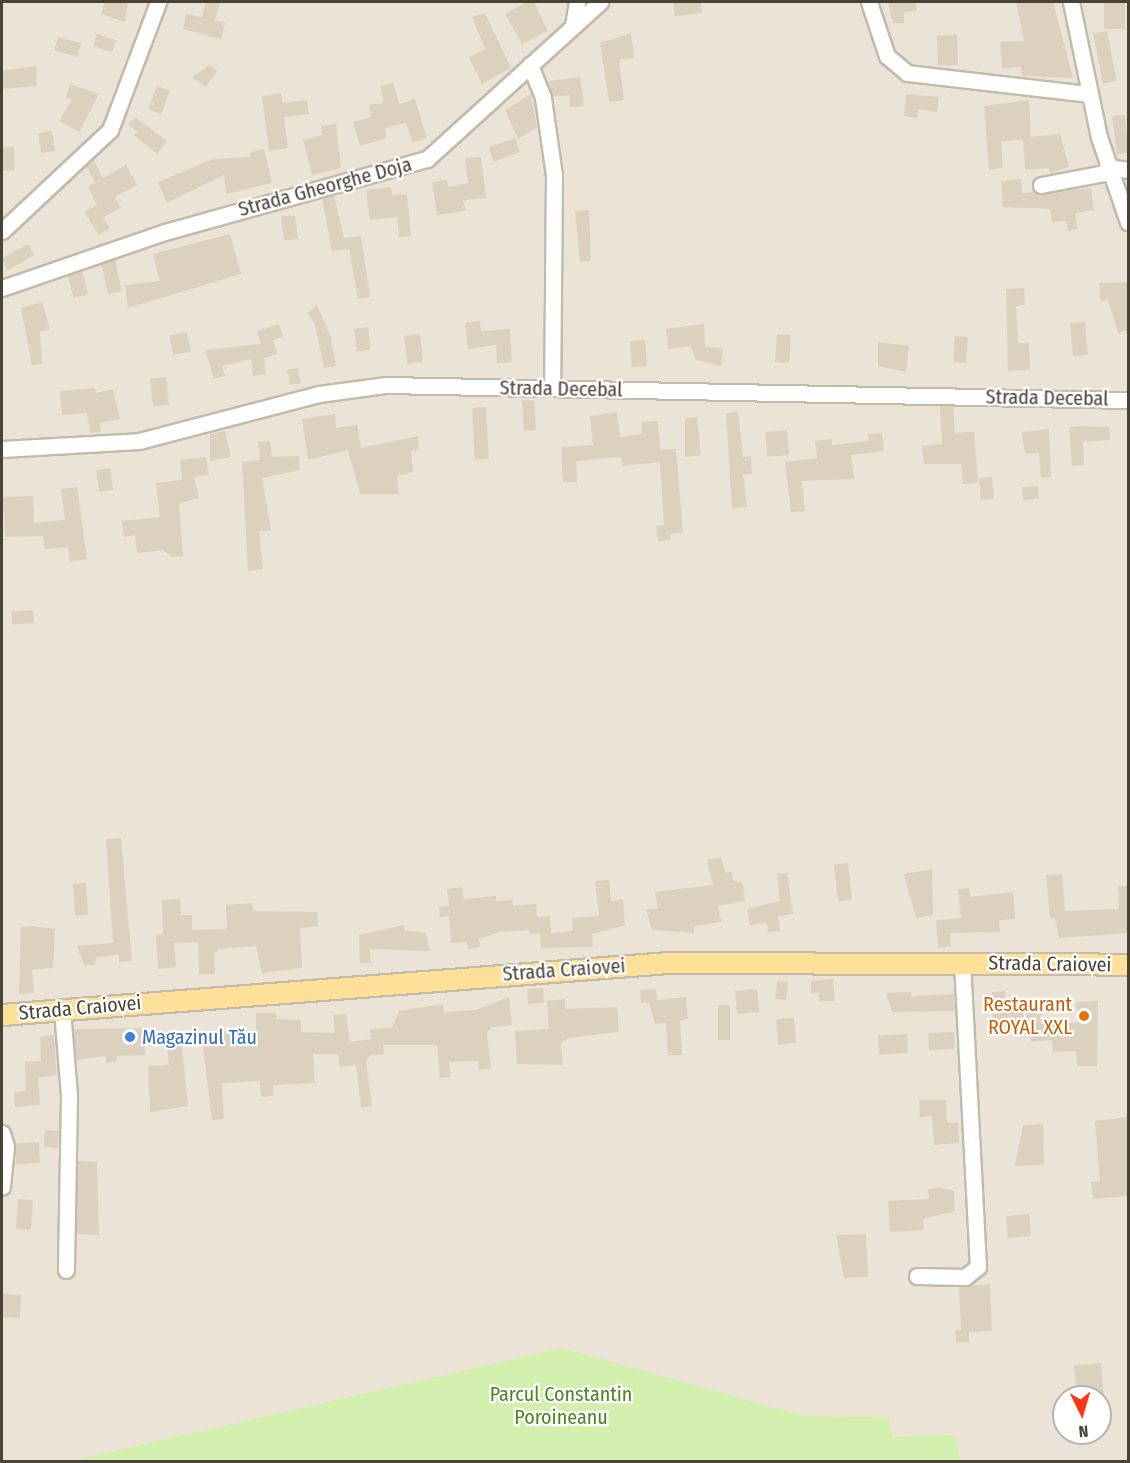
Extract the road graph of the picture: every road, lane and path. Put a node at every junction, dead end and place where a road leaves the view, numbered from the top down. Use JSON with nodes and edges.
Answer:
{"nodes":[{"id":1,"x":158,"y":2,"type":"edge"},
{"id":2,"x":577,"y":2,"type":"edge"},
{"id":3,"x":600,"y":2,"type":"edge"},
{"id":4,"x":869,"y":2,"type":"edge"},
{"id":5,"x":1071,"y":2,"type":"edge"},
{"id":6,"x":573,"y":25,"type":"junction"},
{"id":7,"x":530,"y":65,"type":"junction"},
{"id":8,"x":1089,"y":94,"type":"junction"},
{"id":9,"x":1108,"y":170,"type":"junction"},
{"id":10,"x":1128,"y":170,"type":"edge"},
{"id":11,"x":1041,"y":185,"type":"dead end"},
{"id":12,"x":1128,"y":222,"type":"edge"},
{"id":13,"x":2,"y":231,"type":"edge"},
{"id":14,"x":2,"y":288,"type":"edge"},
{"id":15,"x":552,"y":388,"type":"junction"},
{"id":16,"x":1128,"y":400,"type":"edge"},
{"id":17,"x":2,"y":449,"type":"edge"},
{"id":18,"x":962,"y":964,"type":"junction"},
{"id":19,"x":1128,"y":965,"type":"edge"},
{"id":20,"x":62,"y":1010,"type":"junction"},
{"id":21,"x":2,"y":1015,"type":"edge"},
{"id":22,"x":2,"y":1133,"type":"edge"},
{"id":23,"x":2,"y":1187,"type":"edge"},
{"id":24,"x":66,"y":1270,"type":"dead end"},
{"id":25,"x":917,"y":1276,"type":"dead end"}],
"edges":[{"from":1,"to":13,"type":"street"},
{"from":2,"to":6,"type":"street"},
{"from":3,"to":6,"type":"street","name":"Strada Gheorghe Doja"},
{"from":4,"to":8,"type":"street"},
{"from":5,"to":8,"type":"street"},
{"from":6,"to":7,"type":"street","name":"Strada Gheorghe Doja"},
{"from":7,"to":14,"type":"street","name":"Strada Gheorghe Doja"},
{"from":7,"to":15,"type":"street"},
{"from":8,"to":9,"type":"street"},
{"from":9,"to":10,"type":"street"},
{"from":9,"to":11,"type":"street"},
{"from":9,"to":12,"type":"street"},
{"from":15,"to":16,"type":"street","name":"Strada Decebal"},
{"from":15,"to":17,"type":"street","name":"Strada Decebal"},
{"from":18,"to":19,"type":"main road","name":"Strada Craiovei"},
{"from":18,"to":20,"type":"main road","name":"Strada Craiovei"},
{"from":18,"to":25,"type":"street"},
{"from":20,"to":21,"type":"main road","name":"Strada Craiovei"},
{"from":20,"to":24,"type":"street"},
{"from":22,"to":23,"type":"street"}]}
